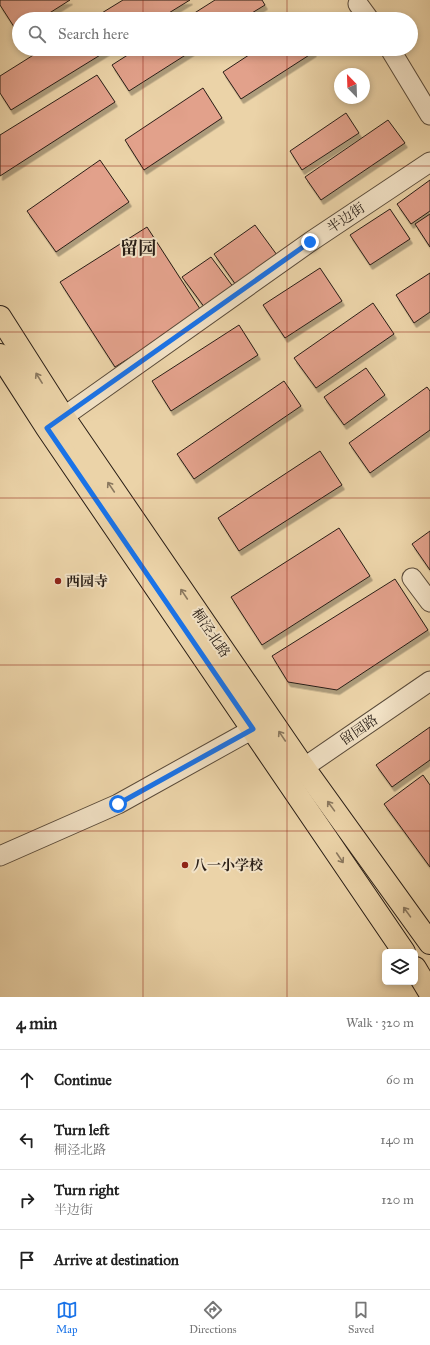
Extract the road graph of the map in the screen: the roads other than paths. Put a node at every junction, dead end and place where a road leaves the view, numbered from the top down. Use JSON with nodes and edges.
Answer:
{"nodes":[{"id":1,"x":358,"y":4,"type":"dead end"},
{"id":2,"x":364,"y":12,"type":"edge"},
{"id":3,"x":394,"y":56,"type":"edge"},
{"id":4,"x":430,"y":114,"type":"edge"},
{"id":5,"x":430,"y":162,"type":"edge"},
{"id":6,"x":0,"y":317,"type":"edge"},
{"id":7,"x":0,"y":355,"type":"edge"},
{"id":8,"x":55,"y":422,"type":"junction"},
{"id":9,"x":412,"y":578,"type":"dead end"},
{"id":10,"x":430,"y":602,"type":"edge"},
{"id":11,"x":430,"y":681,"type":"edge"},
{"id":12,"x":253,"y":729,"type":"junction"},
{"id":13,"x":295,"y":774,"type":"junction"},
{"id":14,"x":0,"y":856,"type":"edge"},
{"id":15,"x":430,"y":943,"type":"edge"},
{"id":16,"x":403,"y":949,"type":"edge"},
{"id":17,"x":418,"y":973,"type":"edge"},
{"id":18,"x":430,"y":993,"type":"edge"}],
"edges":[{"from":1,"to":2,"type":"street"},
{"from":3,"to":4,"type":"street"},
{"from":5,"to":8,"type":"street","name":"半边街"},
{"from":8,"to":6,"type":"main road","name":"桐泾北路","one_way":true},
{"from":7,"to":8,"type":"main road","name":"桐泾北路"},
{"from":8,"to":12,"type":"main road","name":"桐泾北路"},
{"from":13,"to":8,"type":"main road","name":"桐泾北路","one_way":true},
{"from":9,"to":10,"type":"street"},
{"from":11,"to":13,"type":"street","name":"留园路"},
{"from":12,"to":13,"type":"main road","name":"桐泾北路"},
{"from":12,"to":14,"type":"street"},
{"from":15,"to":13,"type":"main road","name":"桐泾北路","one_way":true},
{"from":13,"to":16,"type":"main road","name":"桐泾北路","one_way":true},
{"from":17,"to":18,"type":"main road","name":"桐泾北路"}]}
